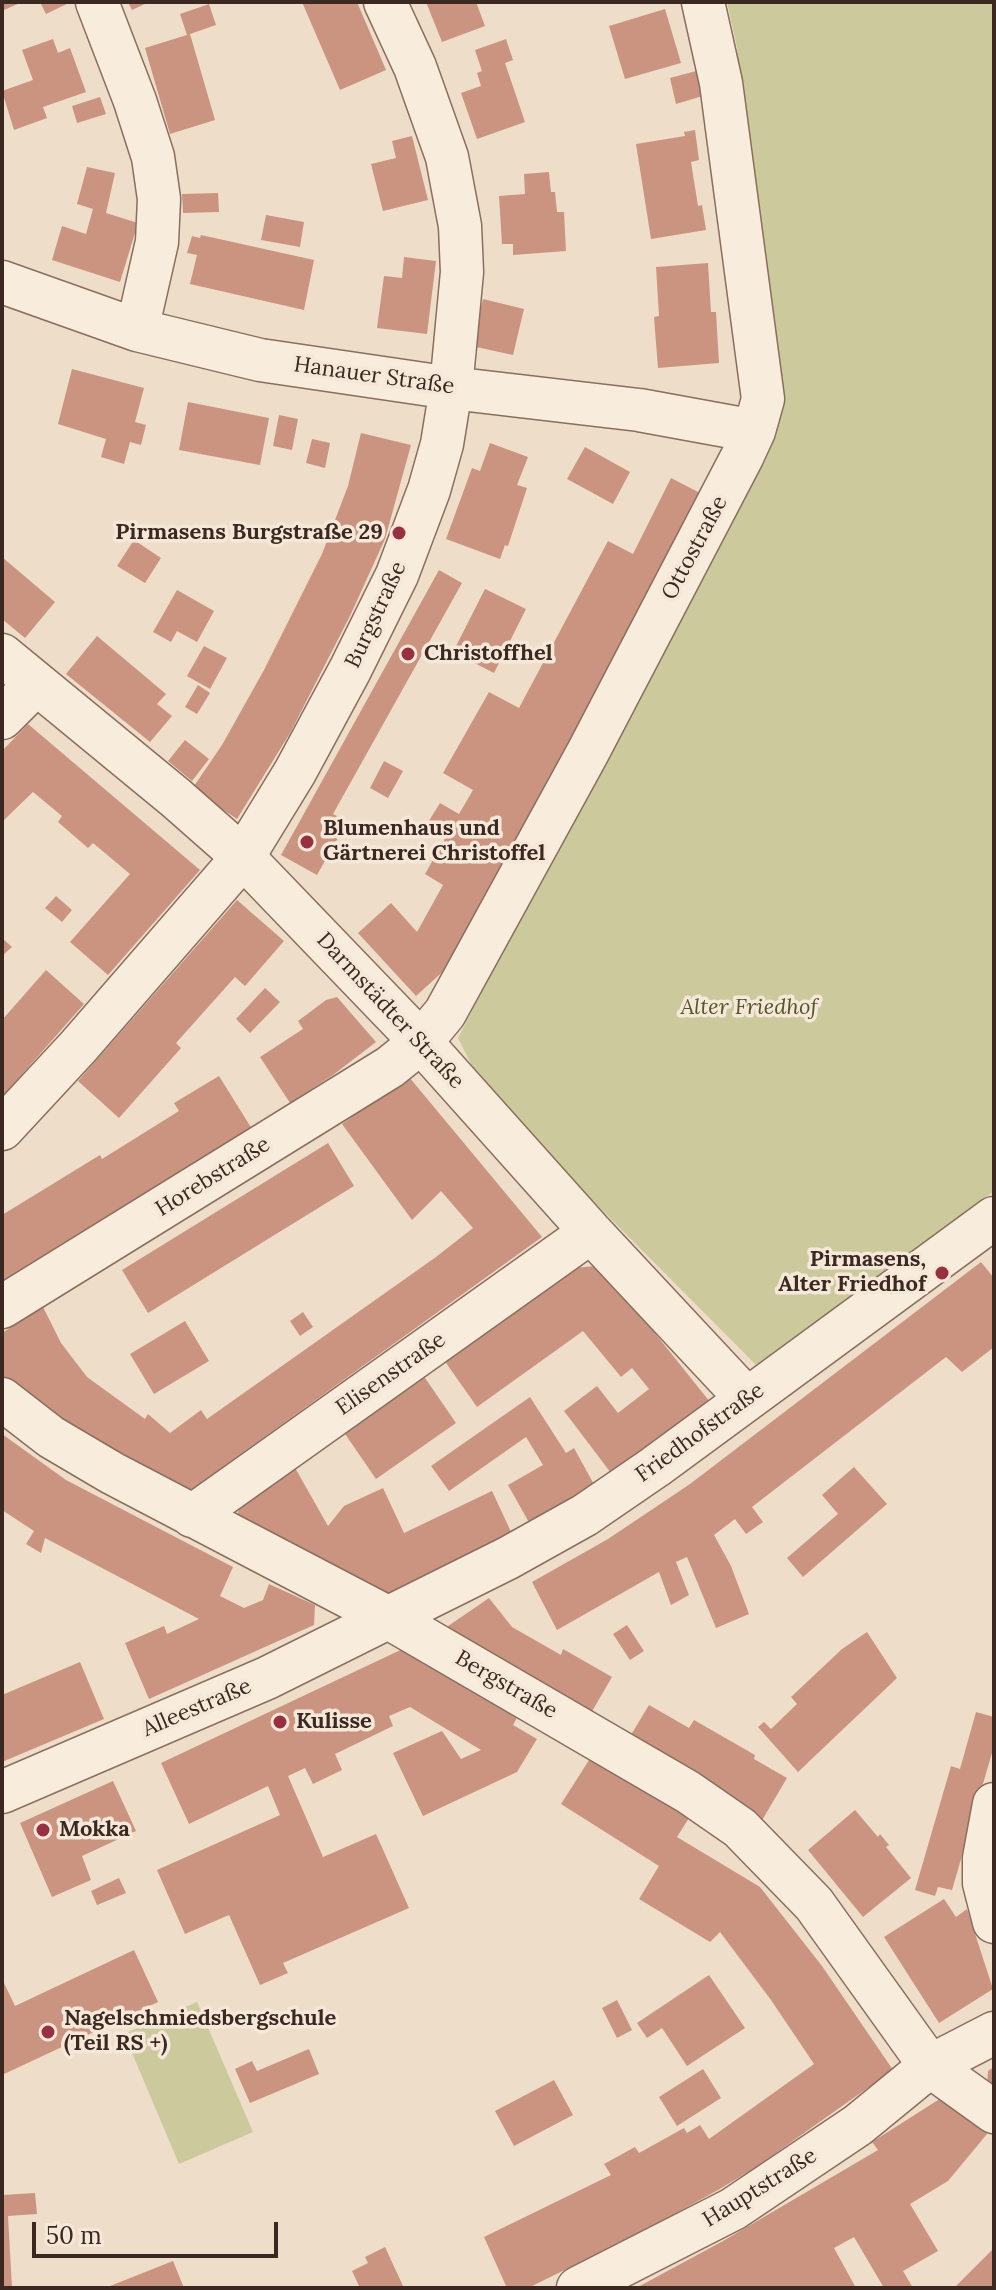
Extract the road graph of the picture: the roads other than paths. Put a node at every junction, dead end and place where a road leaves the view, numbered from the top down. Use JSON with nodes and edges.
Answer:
{"nodes":[{"id":1,"x":97,"y":2,"type":"edge"},
{"id":2,"x":385,"y":2,"type":"edge"},
{"id":3,"x":703,"y":2,"type":"edge"},
{"id":4,"x":2,"y":282,"type":"edge"},
{"id":5,"x":137,"y":330,"type":"junction"},
{"id":6,"x":451,"y":388,"type":"junction"},
{"id":7,"x":754,"y":431,"type":"junction"},
{"id":8,"x":2,"y":655,"type":"edge"},
{"id":9,"x":36,"y":684,"type":"junction"},
{"id":10,"x":2,"y":718,"type":"edge"},
{"id":11,"x":243,"y":857,"type":"junction"},
{"id":12,"x":421,"y":1042,"type":"junction"},
{"id":13,"x":2,"y":1129,"type":"edge"},
{"id":14,"x":994,"y":1218,"type":"edge"},
{"id":15,"x":591,"y":1232,"type":"junction"},
{"id":16,"x":2,"y":1307,"type":"edge"},
{"id":17,"x":2,"y":1399,"type":"edge"},
{"id":18,"x":747,"y":1399,"type":"junction"},
{"id":19,"x":192,"y":1516,"type":"junction"},
{"id":20,"x":389,"y":1618,"type":"junction"},
{"id":21,"x":2,"y":1792,"type":"edge"},
{"id":22,"x":994,"y":1804,"type":"edge"},
{"id":23,"x":994,"y":1922,"type":"edge"},
{"id":24,"x":994,"y":2033,"type":"edge"},
{"id":25,"x":930,"y":2066,"type":"junction"},
{"id":26,"x":994,"y":2112,"type":"edge"},
{"id":27,"x":578,"y":2288,"type":"edge"}],
"edges":[{"from":1,"to":5,"type":"street"},
{"from":2,"to":6,"type":"street","name":"Burgstraße"},
{"from":3,"to":7,"type":"street","name":"Ottostraße"},
{"from":4,"to":5,"type":"street","name":"Hanauer Straße"},
{"from":5,"to":6,"type":"street","name":"Hanauer Straße"},
{"from":6,"to":7,"type":"street","name":"Hanauer Straße"},
{"from":6,"to":11,"type":"street","name":"Burgstraße"},
{"from":7,"to":12,"type":"street","name":"Ottostraße"},
{"from":8,"to":9,"type":"street","name":"Darmstädter Straße"},
{"from":9,"to":10,"type":"street"},
{"from":9,"to":11,"type":"street","name":"Darmstädter Straße"},
{"from":11,"to":12,"type":"street","name":"Darmstädter Straße"},
{"from":11,"to":13,"type":"street","name":"Burgstraße"},
{"from":12,"to":15,"type":"street","name":"Darmstädter Straße"},
{"from":12,"to":16,"type":"street","name":"Horebstraße"},
{"from":14,"to":18,"type":"street","name":"Friedhofstraße"},
{"from":15,"to":18,"type":"street","name":"Darmstädter Straße"},
{"from":15,"to":19,"type":"street","name":"Elisenstraße"},
{"from":17,"to":19,"type":"street","name":"Bergstraße"},
{"from":18,"to":20,"type":"street","name":"Friedhofstraße"},
{"from":19,"to":20,"type":"street","name":"Bergstraße"},
{"from":20,"to":21,"type":"street","name":"Alleestraße"},
{"from":20,"to":25,"type":"street","name":"Bergstraße"},
{"from":22,"to":23,"type":"street"},
{"from":24,"to":25,"type":"street","name":"Hauptstraße"},
{"from":25,"to":26,"type":"street","name":"Bergstraße"},
{"from":25,"to":27,"type":"street","name":"Hauptstraße"}]}
